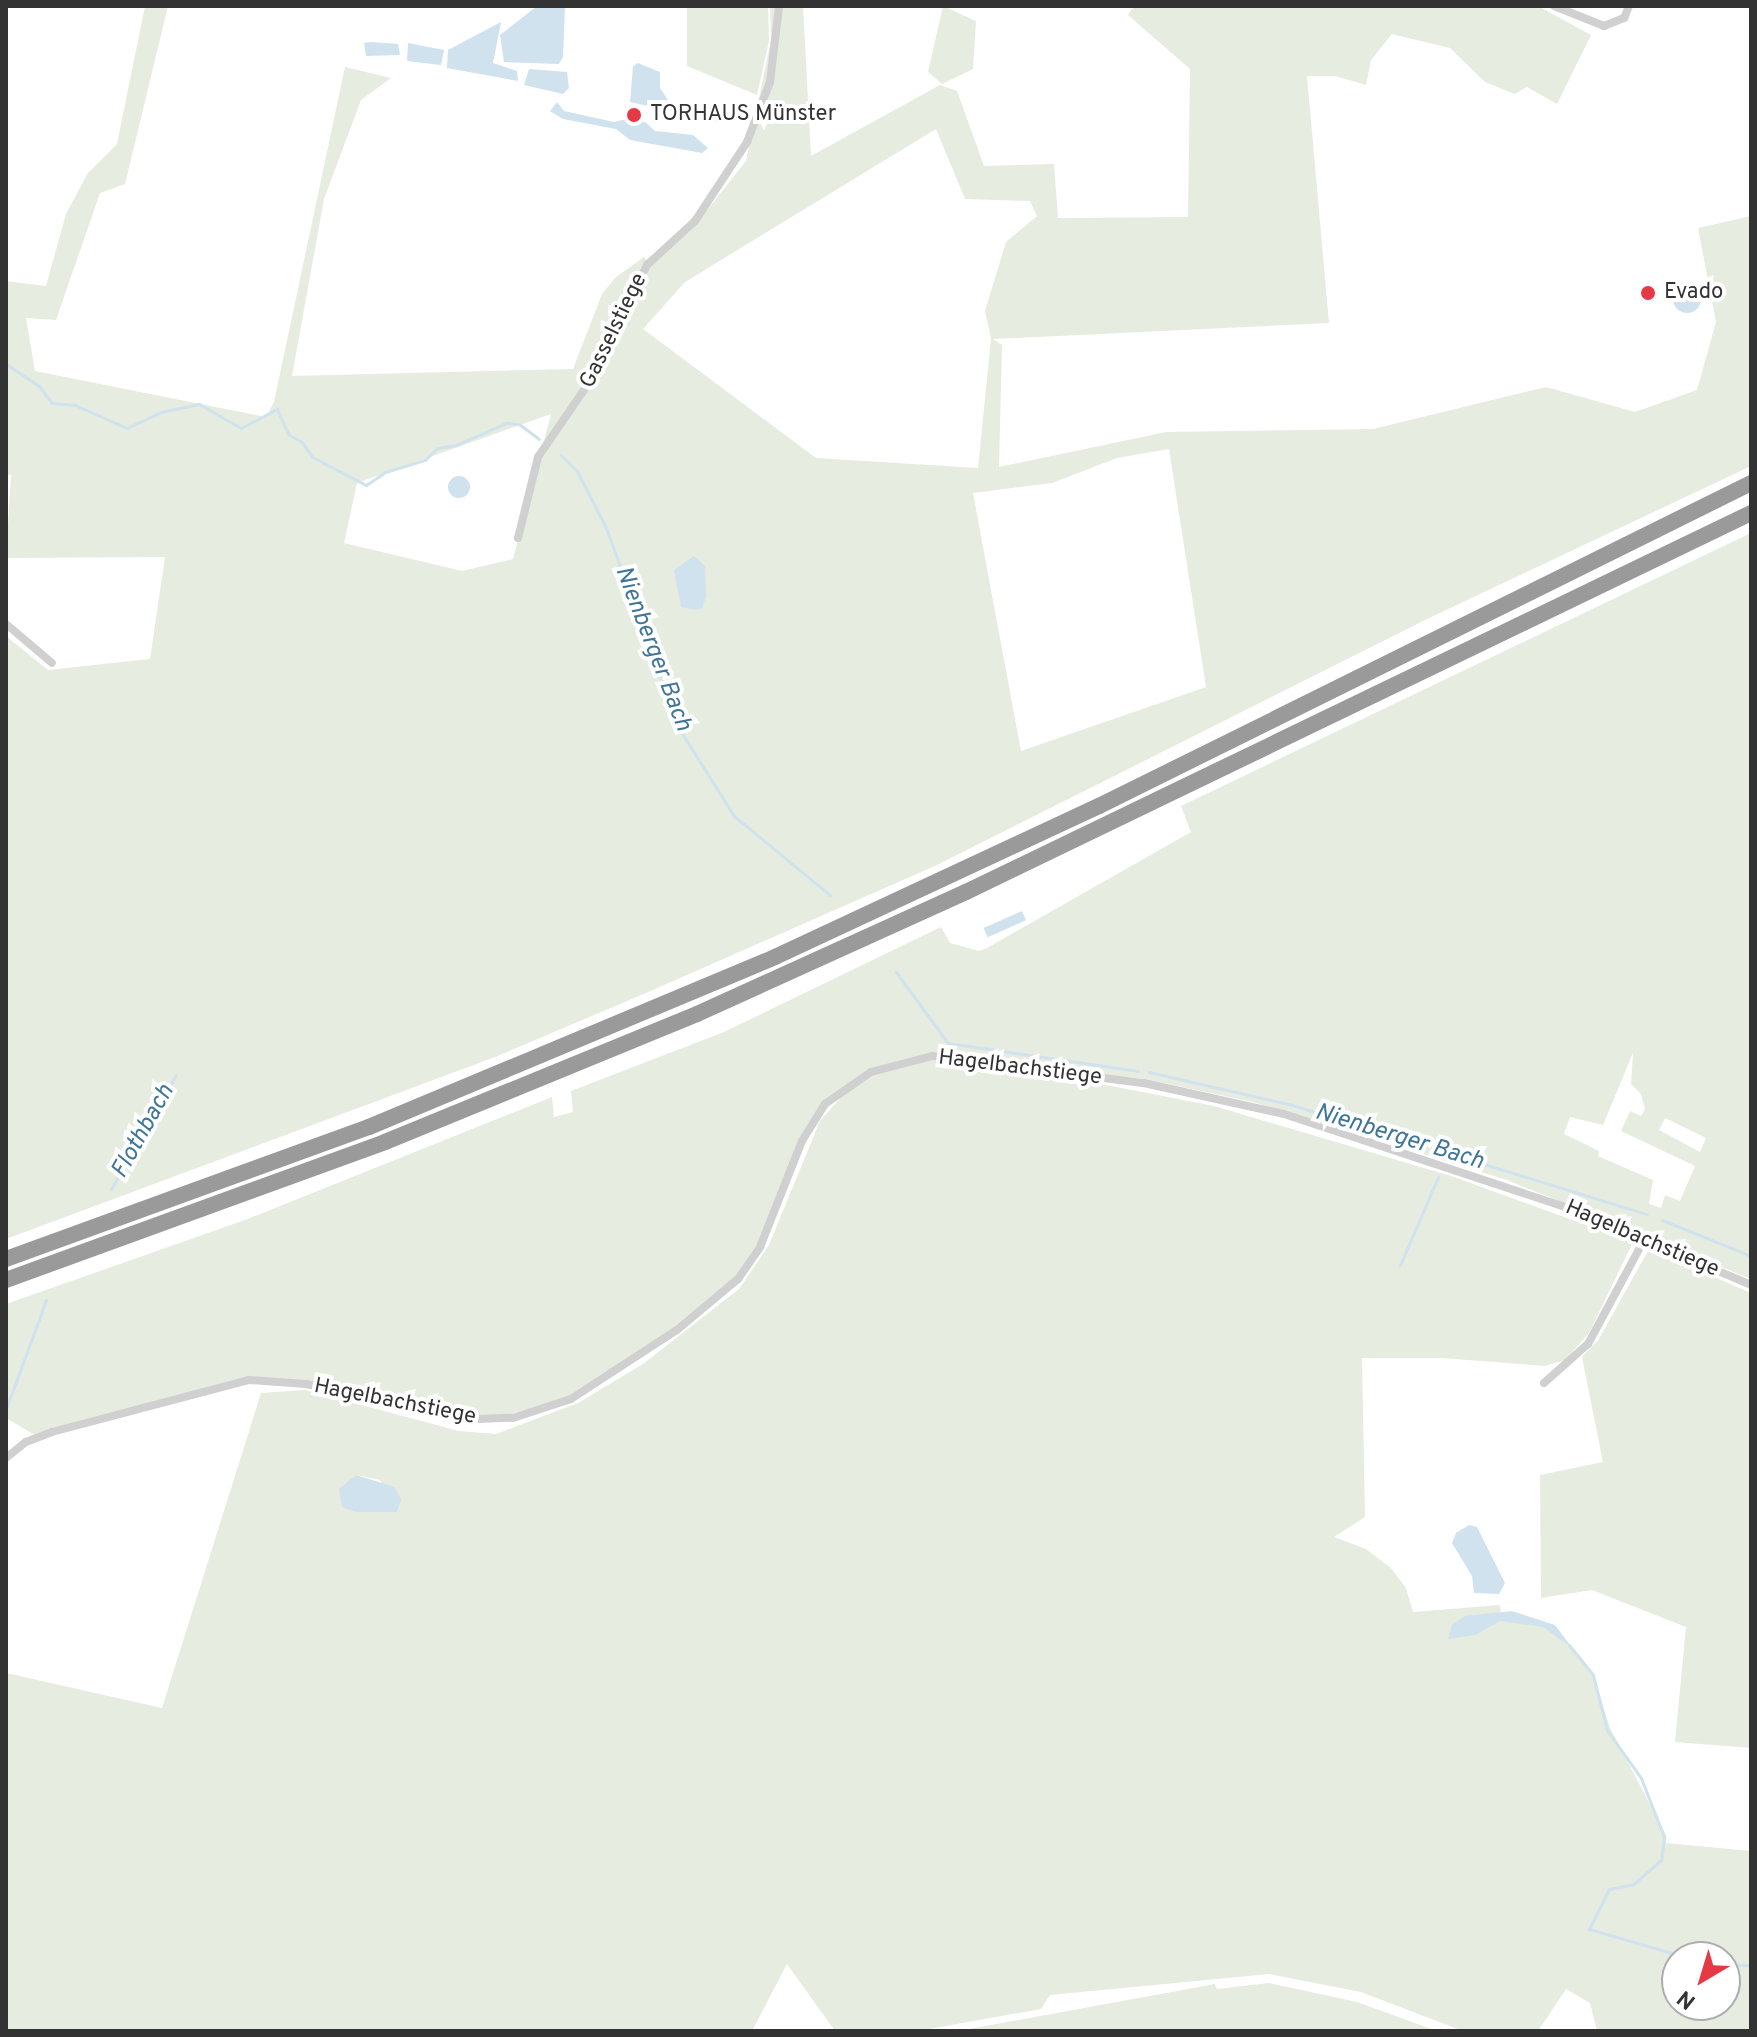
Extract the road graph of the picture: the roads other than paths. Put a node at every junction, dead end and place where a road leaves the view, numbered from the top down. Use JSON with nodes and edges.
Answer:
{"nodes":[{"id":1,"x":779,"y":6,"type":"edge"},
{"id":2,"x":1554,"y":6,"type":"edge"},
{"id":3,"x":1629,"y":6,"type":"edge"},
{"id":4,"x":1751,"y":483,"type":"edge"},
{"id":5,"x":1751,"y":513,"type":"edge"},
{"id":6,"x":518,"y":538,"type":"dead end"},
{"id":7,"x":6,"y":624,"type":"edge"},
{"id":8,"x":52,"y":663,"type":"dead end"},
{"id":9,"x":1645,"y":1238,"type":"junction"},
{"id":10,"x":6,"y":1259,"type":"edge"},
{"id":11,"x":6,"y":1280,"type":"edge"},
{"id":12,"x":1751,"y":1285,"type":"edge"},
{"id":13,"x":1544,"y":1383,"type":"dead end"},
{"id":14,"x":6,"y":1458,"type":"edge"}],
"edges":[{"from":1,"to":6,"type":"street","name":"Gasselstiege"},
{"from":2,"to":3,"type":"street"},
{"from":4,"to":10,"type":"highway"},
{"from":5,"to":11,"type":"highway"},
{"from":7,"to":8,"type":"street"},
{"from":9,"to":12,"type":"street","name":"Hagelbachstiege"},
{"from":9,"to":13,"type":"street"},
{"from":9,"to":14,"type":"street","name":"Hagelbachstiege"}]}
